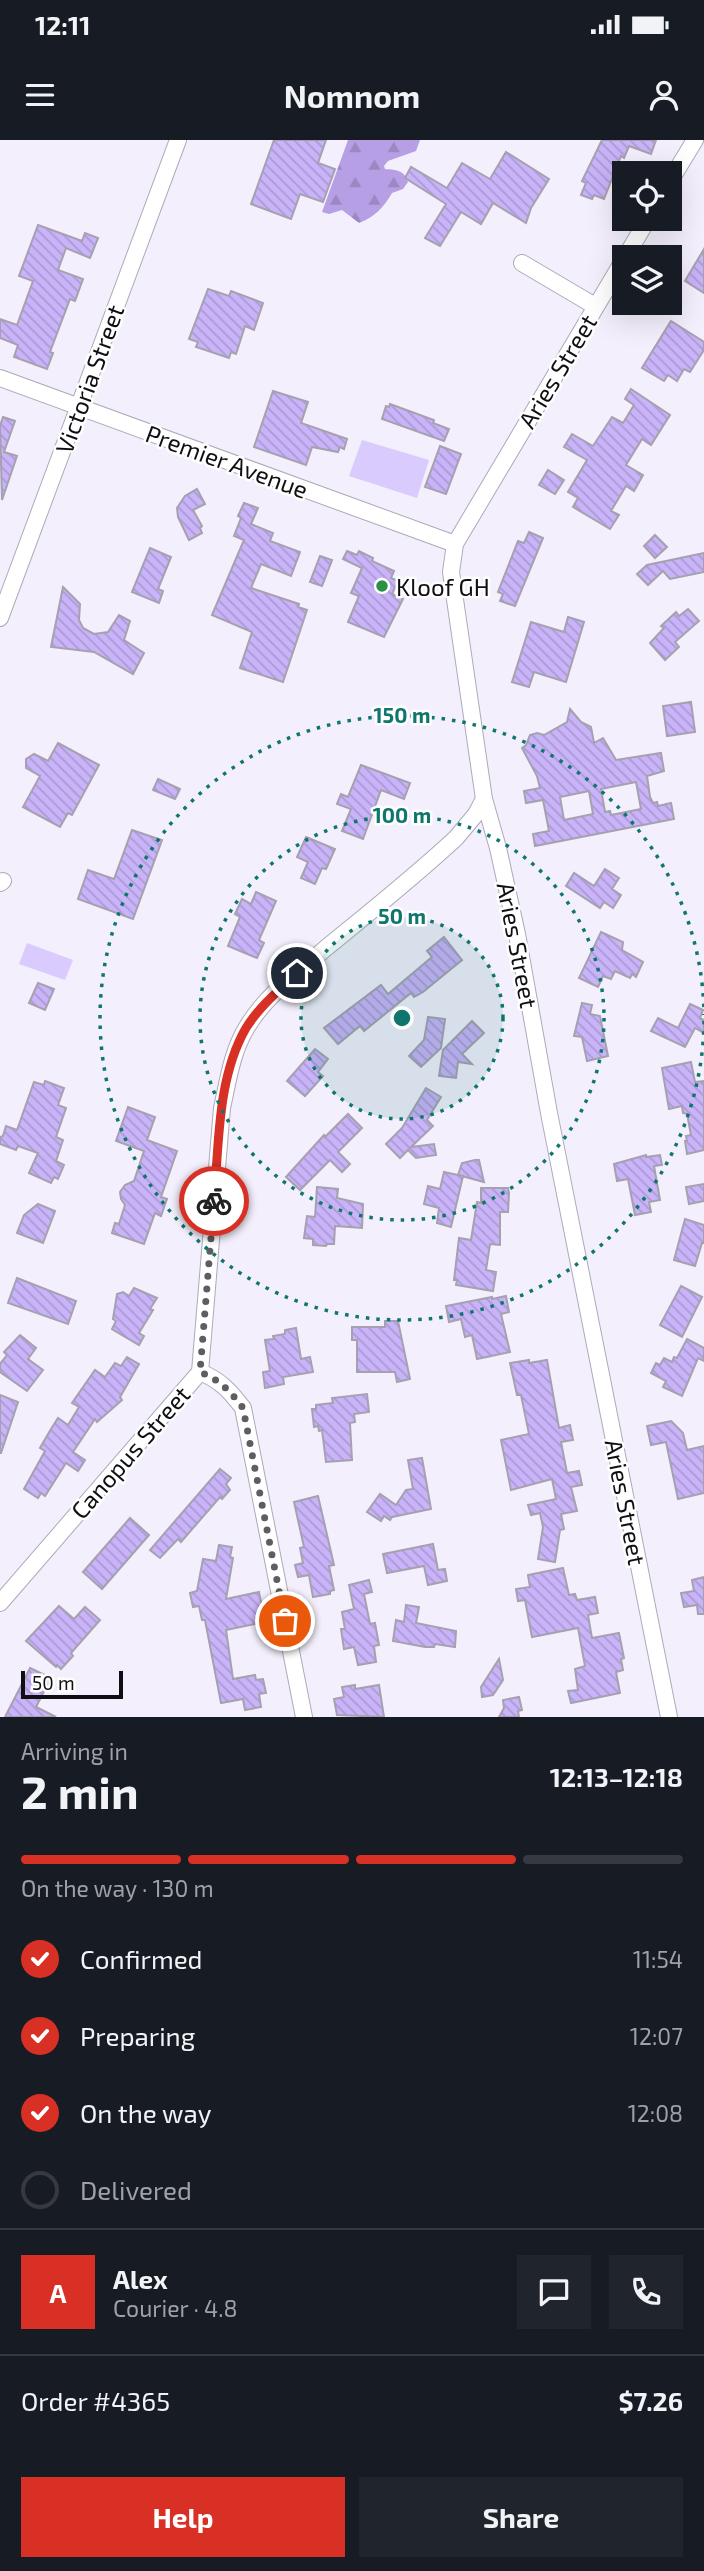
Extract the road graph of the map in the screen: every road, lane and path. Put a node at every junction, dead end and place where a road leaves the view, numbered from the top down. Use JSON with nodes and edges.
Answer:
{"nodes":[{"id":1,"x":178,"y":140,"type":"edge"},
{"id":2,"x":695,"y":140,"type":"edge"},
{"id":3,"x":682,"y":161,"type":"edge"},
{"id":4,"x":641,"y":231,"type":"edge"},
{"id":5,"x":522,"y":264,"type":"dead end"},
{"id":6,"x":595,"y":306,"type":"junction"},
{"id":7,"x":0,"y":378,"type":"edge"},
{"id":8,"x":79,"y":407,"type":"junction"},
{"id":9,"x":455,"y":544,"type":"junction"},
{"id":10,"x":0,"y":618,"type":"edge"},
{"id":11,"x":484,"y":799,"type":"junction"},
{"id":12,"x":200,"y":1372,"type":"junction"},
{"id":13,"x":0,"y":1603,"type":"edge"},
{"id":14,"x":304,"y":1717,"type":"edge"},
{"id":15,"x":669,"y":1717,"type":"edge"}],
"edges":[{"from":1,"to":8,"type":"street","name":"Victoria Street"},
{"from":2,"to":3,"type":"street"},
{"from":4,"to":6,"type":"street","name":"Aries Street"},
{"from":5,"to":6,"type":"street"},
{"from":6,"to":9,"type":"street","name":"Aries Street"},
{"from":7,"to":8,"type":"street","name":"Premier Avenue"},
{"from":8,"to":9,"type":"street","name":"Premier Avenue"},
{"from":8,"to":10,"type":"street","name":"Victoria Street"},
{"from":9,"to":11,"type":"street","name":"Aries Street"},
{"from":11,"to":12,"type":"street","name":"Canopus Street"},
{"from":11,"to":15,"type":"street","name":"Aries Street"},
{"from":12,"to":13,"type":"street","name":"Canopus Street"},
{"from":12,"to":14,"type":"street"}]}
